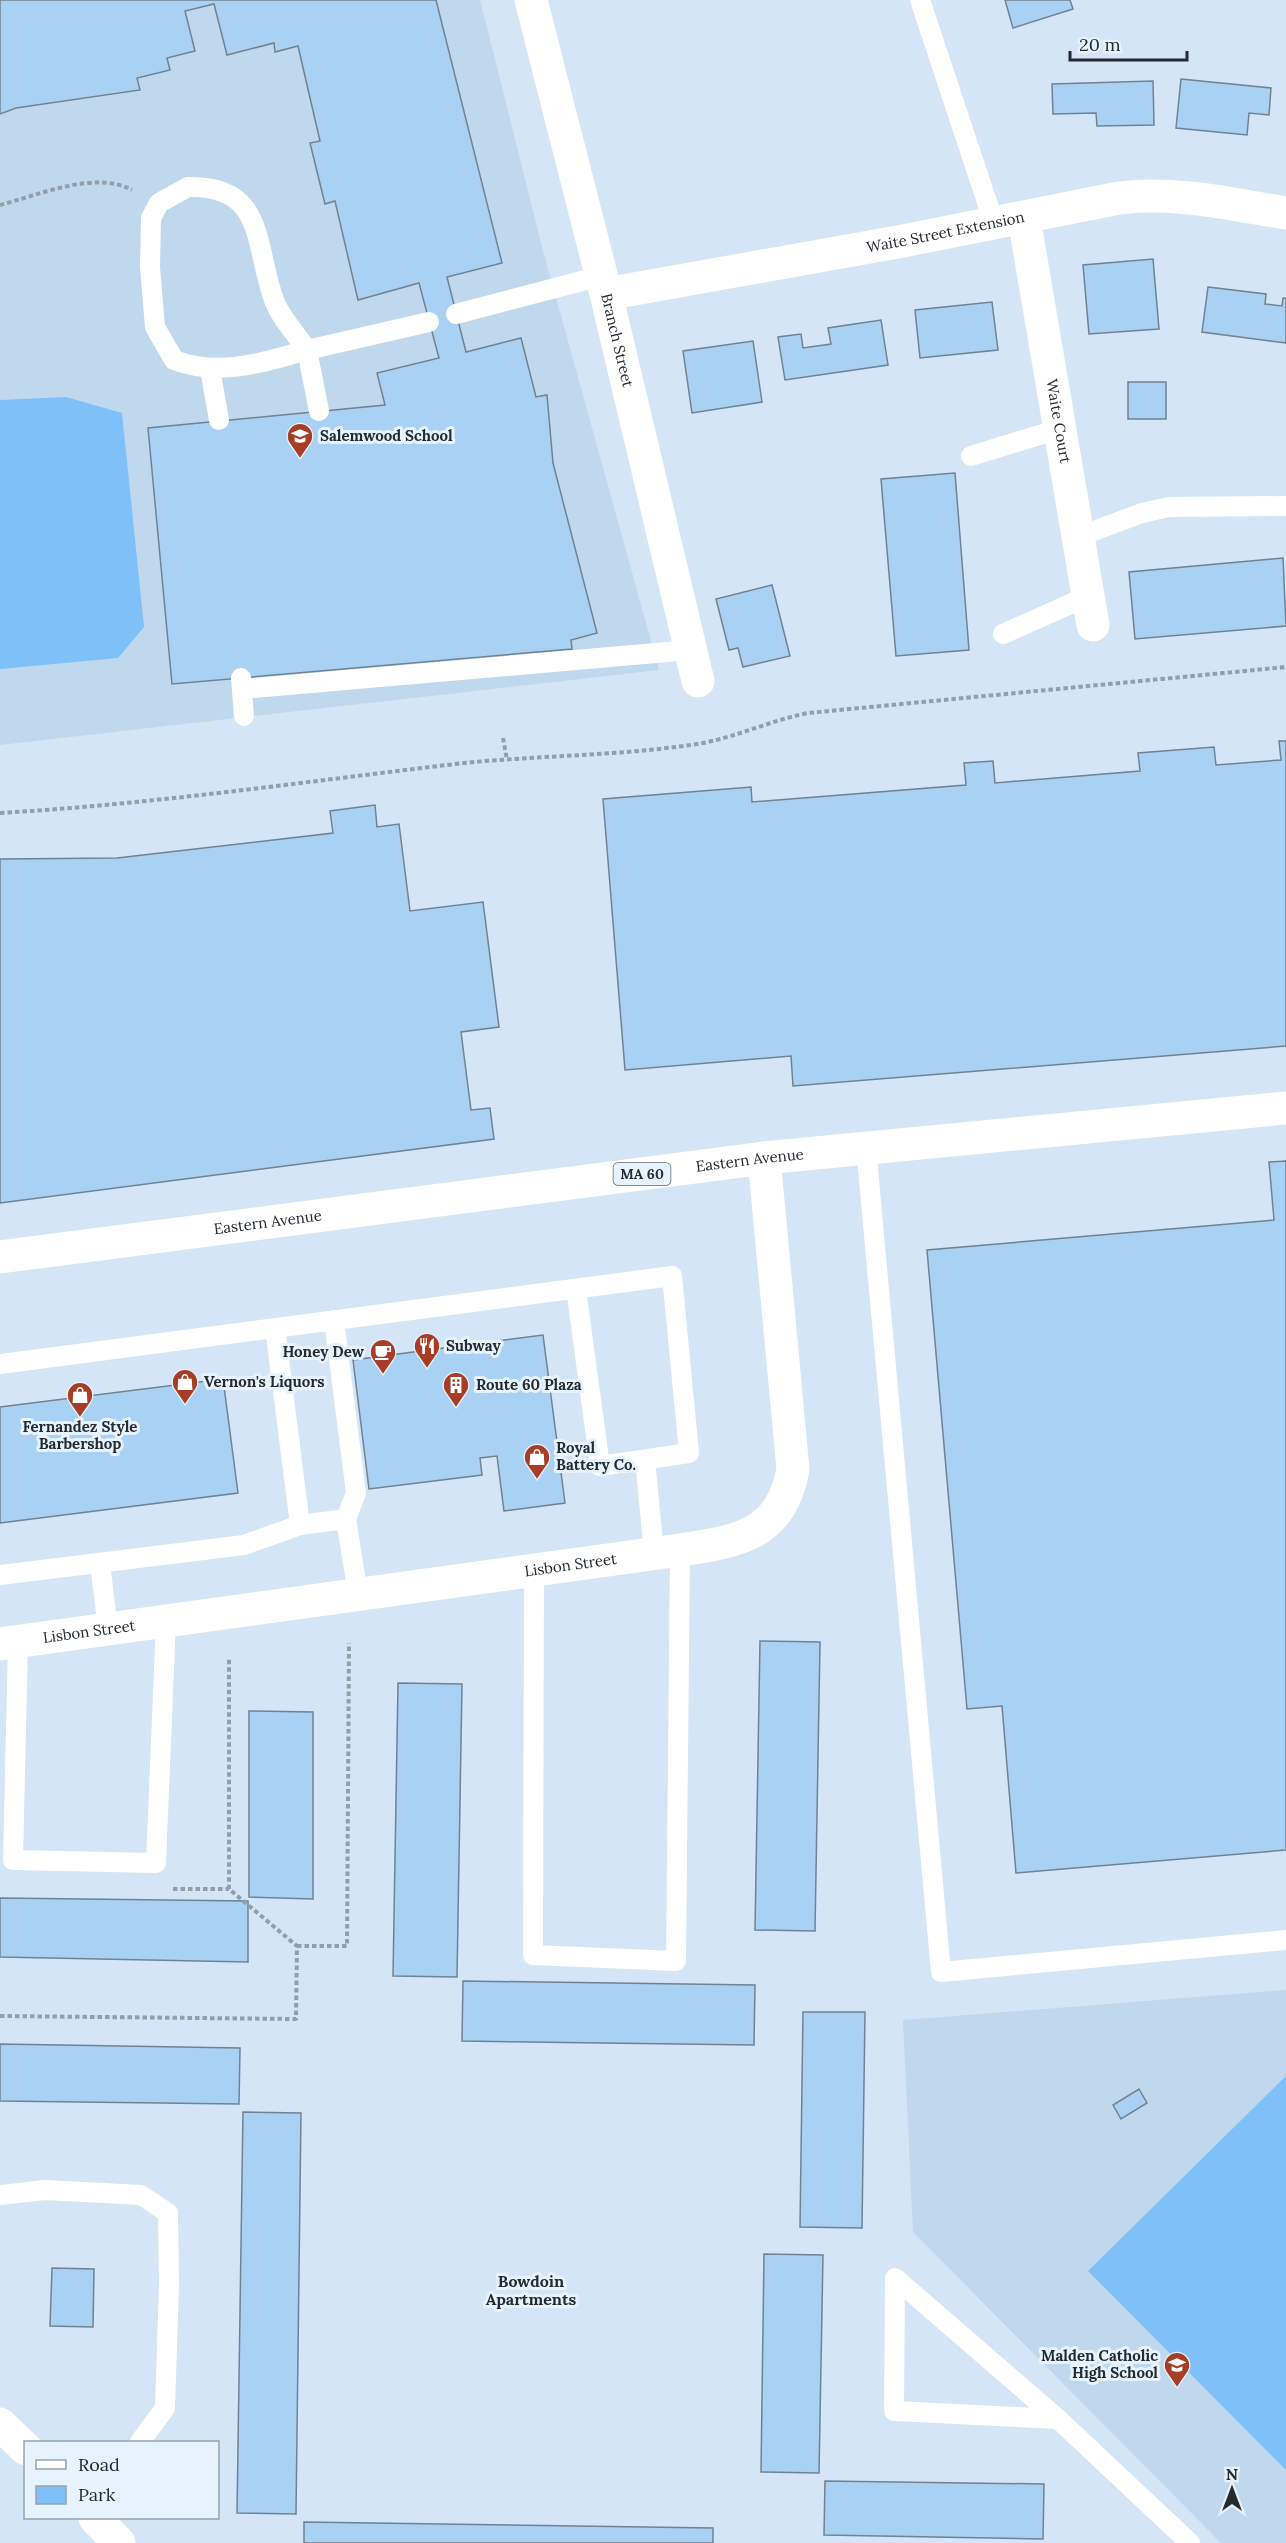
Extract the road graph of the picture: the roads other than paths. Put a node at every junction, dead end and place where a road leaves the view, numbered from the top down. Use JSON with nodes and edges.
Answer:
{"nodes":[{"id":1,"x":531,"y":0,"type":"edge"},
{"id":2,"x":920,"y":0,"type":"edge"},
{"id":3,"x":1286,"y":213,"type":"edge"},
{"id":4,"x":1009,"y":220,"type":"junction"},
{"id":5,"x":603,"y":285,"type":"junction"},
{"id":6,"x":456,"y":315,"type":"dead end"},
{"id":7,"x":429,"y":322,"type":"dead end"},
{"id":8,"x":307,"y":350,"type":"junction"},
{"id":9,"x":210,"y":369,"type":"junction"},
{"id":10,"x":319,"y":411,"type":"dead end"},
{"id":11,"x":219,"y":420,"type":"dead end"},
{"id":12,"x":1059,"y":429,"type":"junction"},
{"id":13,"x":971,"y":456,"type":"dead end"},
{"id":14,"x":1286,"y":506,"type":"edge"},
{"id":15,"x":1078,"y":537,"type":"junction"},
{"id":16,"x":1090,"y":610,"type":"joint"},
{"id":17,"x":1003,"y":634,"type":"dead end"},
{"id":18,"x":694,"y":666,"type":"joint"},
{"id":19,"x":244,"y":716,"type":"dead end"},
{"id":20,"x":1286,"y":1108,"type":"edge"},
{"id":21,"x":866,"y":1147,"type":"junction"},
{"id":22,"x":764,"y":1158,"type":"junction"},
{"id":23,"x":0,"y":1257,"type":"edge"},
{"id":24,"x":576,"y":1289,"type":"junction"},
{"id":25,"x":334,"y":1320,"type":"junction"},
{"id":26,"x":274,"y":1328,"type":"junction"},
{"id":27,"x":0,"y":1364,"type":"edge"},
{"id":28,"x":645,"y":1460,"type":"junction"},
{"id":29,"x":346,"y":1519,"type":"junction"},
{"id":30,"x":300,"y":1525,"type":"junction"},
{"id":31,"x":667,"y":1551,"type":"junction"},
{"id":32,"x":100,"y":1563,"type":"junction"},
{"id":33,"x":534,"y":1570,"type":"junction"},
{"id":34,"x":0,"y":1575,"type":"edge"},
{"id":35,"x":358,"y":1594,"type":"junction"},
{"id":36,"x":166,"y":1621,"type":"junction"},
{"id":37,"x":108,"y":1629,"type":"junction"},
{"id":38,"x":9,"y":1643,"type":"edge"},
{"id":39,"x":1286,"y":1940,"type":"edge"},
{"id":40,"x":0,"y":2195,"type":"edge"},
{"id":41,"x":1058,"y":2419,"type":"junction"},
{"id":42,"x":0,"y":2424,"type":"edge"},
{"id":43,"x":141,"y":2441,"type":"edge"},
{"id":44,"x":24,"y":2447,"type":"edge"},
{"id":45,"x":97,"y":2519,"type":"edge"},
{"id":46,"x":119,"y":2543,"type":"edge"},
{"id":47,"x":1190,"y":2543,"type":"edge"}],
"edges":[{"from":1,"to":5,"type":"street","name":"Branch Street"},
{"from":2,"to":4,"type":"lane"},
{"from":3,"to":4,"type":"street","name":"Waite Street Extension"},
{"from":4,"to":5,"type":"street","name":"Waite Street Extension"},
{"from":4,"to":12,"type":"street","name":"Waite Court"},
{"from":5,"to":6,"type":"lane"},
{"from":5,"to":18,"type":"street","name":"Branch Street"},
{"from":7,"to":8,"type":"lane"},
{"from":8,"to":9,"type":"lane"},
{"from":8,"to":9,"type":"lane"},
{"from":8,"to":10,"type":"lane"},
{"from":9,"to":11,"type":"lane"},
{"from":12,"to":13,"type":"lane"},
{"from":12,"to":15,"type":"street","name":"Waite Court"},
{"from":14,"to":15,"type":"lane"},
{"from":15,"to":16,"type":"street","name":"Waite Court"},
{"from":16,"to":17,"type":"lane"},
{"from":18,"to":19,"type":"lane"},
{"from":20,"to":21,"type":"street","name":"Eastern Avenue","number":"MA 60"},
{"from":21,"to":22,"type":"street","name":"Eastern Avenue","number":"MA 60"},
{"from":21,"to":39,"type":"lane"},
{"from":22,"to":23,"type":"street","name":"Eastern Avenue","number":"MA 60"},
{"from":22,"to":31,"type":"street","name":"Lisbon Street"},
{"from":24,"to":25,"type":"lane"},
{"from":24,"to":28,"type":"lane"},
{"from":24,"to":28,"type":"lane"},
{"from":25,"to":26,"type":"lane"},
{"from":25,"to":29,"type":"lane"},
{"from":26,"to":27,"type":"lane"},
{"from":26,"to":30,"type":"lane"},
{"from":28,"to":31,"type":"lane"},
{"from":29,"to":30,"type":"lane"},
{"from":29,"to":35,"type":"lane"},
{"from":30,"to":32,"type":"lane"},
{"from":31,"to":33,"type":"street","name":"Lisbon Street"},
{"from":31,"to":33,"type":"lane"},
{"from":32,"to":34,"type":"lane"},
{"from":32,"to":37,"type":"lane"},
{"from":33,"to":35,"type":"street","name":"Lisbon Street"},
{"from":35,"to":36,"type":"street","name":"Lisbon Street"},
{"from":36,"to":37,"type":"street","name":"Lisbon Street"},
{"from":36,"to":38,"type":"lane"},
{"from":37,"to":38,"type":"street","name":"Lisbon Street"},
{"from":40,"to":43,"type":"lane"},
{"from":41,"to":41,"type":"lane"},
{"from":41,"to":47,"type":"lane"},
{"from":42,"to":44,"type":"street"},
{"from":45,"to":46,"type":"street"}]}
